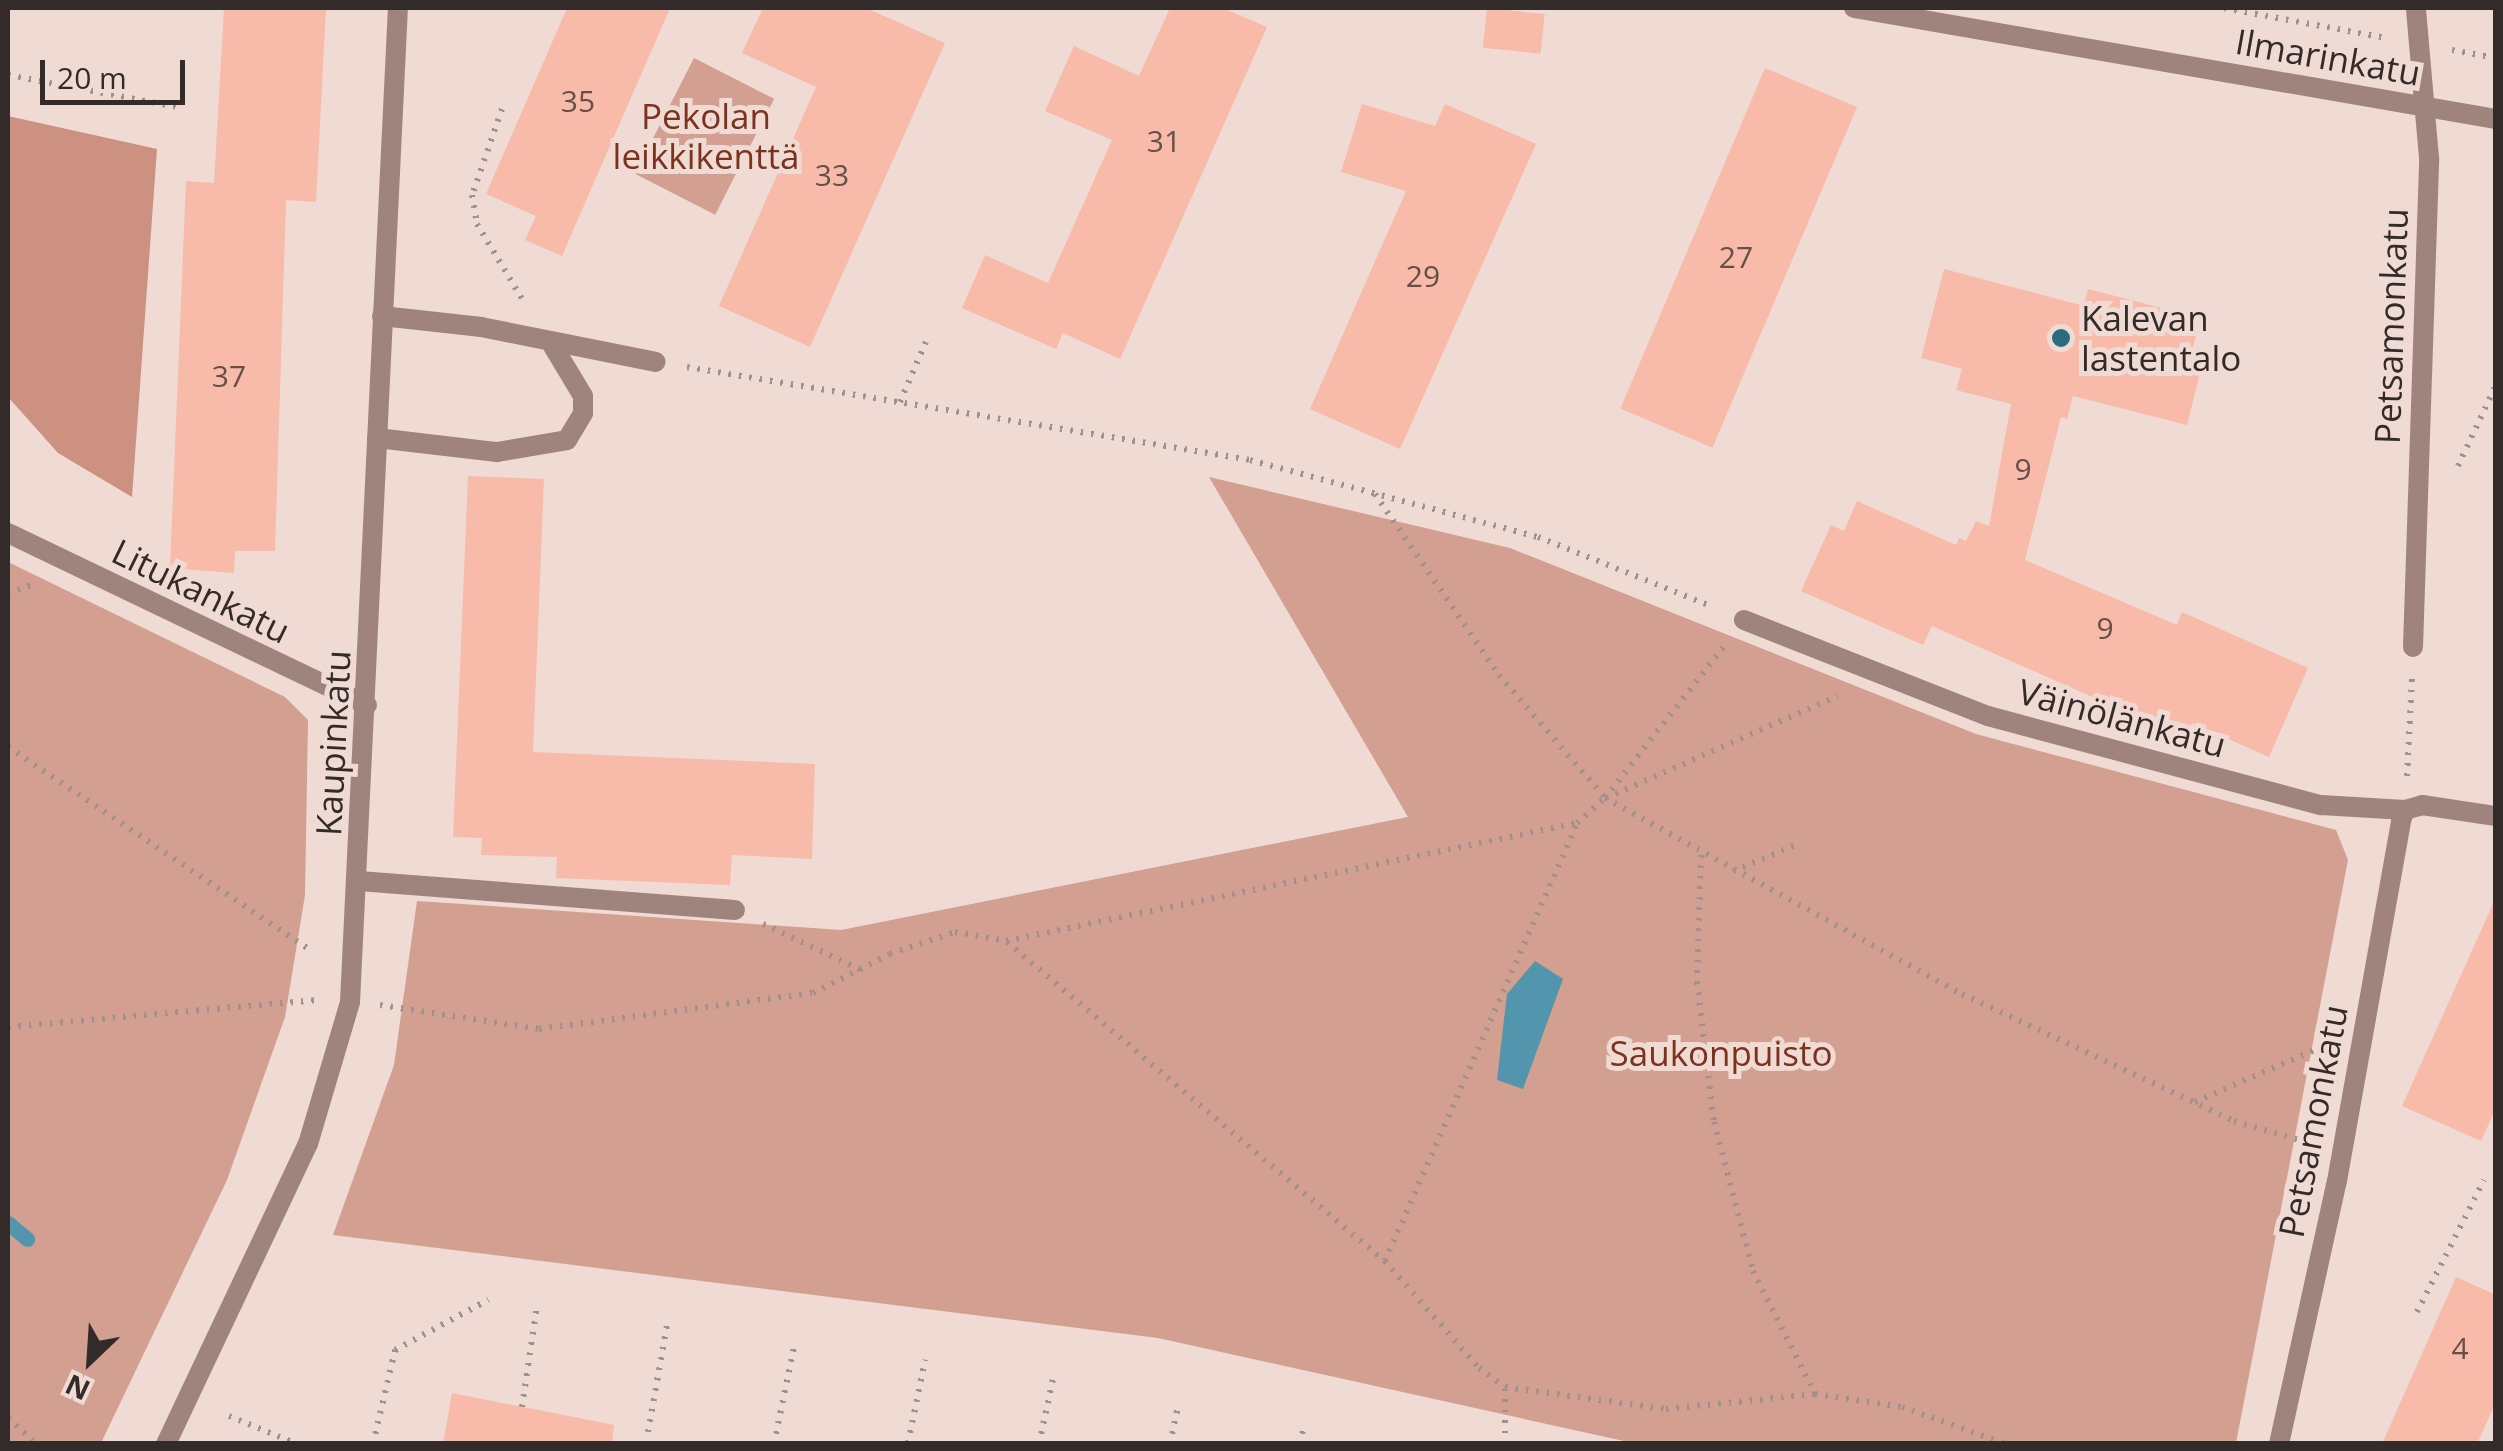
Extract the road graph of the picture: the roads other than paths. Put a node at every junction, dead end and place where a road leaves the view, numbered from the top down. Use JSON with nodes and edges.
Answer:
{"nodes":[{"id":1,"x":398,"y":8,"type":"edge"},
{"id":2,"x":1854,"y":8,"type":"edge"},
{"id":3,"x":2416,"y":8,"type":"edge"},
{"id":4,"x":2424,"y":106,"type":"junction"},
{"id":5,"x":2496,"y":119,"type":"edge"},
{"id":6,"x":382,"y":316,"type":"junction"},
{"id":7,"x":553,"y":346,"type":"junction"},
{"id":8,"x":656,"y":362,"type":"road end"},
{"id":9,"x":377,"y":438,"type":"junction"},
{"id":10,"x":8,"y":533,"type":"edge"},
{"id":11,"x":1744,"y":620,"type":"road end"},
{"id":12,"x":2414,"y":647,"type":"road end"},
{"id":13,"x":367,"y":705,"type":"junction"},
{"id":14,"x":2405,"y":810,"type":"junction"},
{"id":15,"x":2496,"y":816,"type":"edge"},
{"id":16,"x":359,"y":880,"type":"junction"},
{"id":17,"x":735,"y":910,"type":"road end"},
{"id":18,"x":166,"y":1444,"type":"edge"},
{"id":19,"x":2279,"y":1444,"type":"edge"}],
"edges":[{"from":1,"to":6,"type":"street","name":"Kaupinkatu"},
{"from":2,"to":4,"type":"street","name":"Ilmarinkatu"},
{"from":3,"to":4,"type":"street","name":"Petsamonkatu"},
{"from":4,"to":5,"type":"street","name":"Ilmarinkatu"},
{"from":4,"to":12,"type":"street","name":"Petsamonkatu"},
{"from":6,"to":7,"type":"street"},
{"from":6,"to":9,"type":"street","name":"Kaupinkatu"},
{"from":7,"to":8,"type":"street"},
{"from":7,"to":9,"type":"street"},
{"from":9,"to":13,"type":"street","name":"Kaupinkatu"},
{"from":10,"to":13,"type":"street","name":"Litukankatu"},
{"from":11,"to":14,"type":"street","name":"Väinölänkatu"},
{"from":13,"to":16,"type":"street","name":"Kaupinkatu"},
{"from":14,"to":15,"type":"street","name":"Väinölänkatu"},
{"from":14,"to":19,"type":"street","name":"Petsamonkatu"},
{"from":16,"to":17,"type":"street"},
{"from":16,"to":18,"type":"street","name":"Kaupinkatu"}]}
